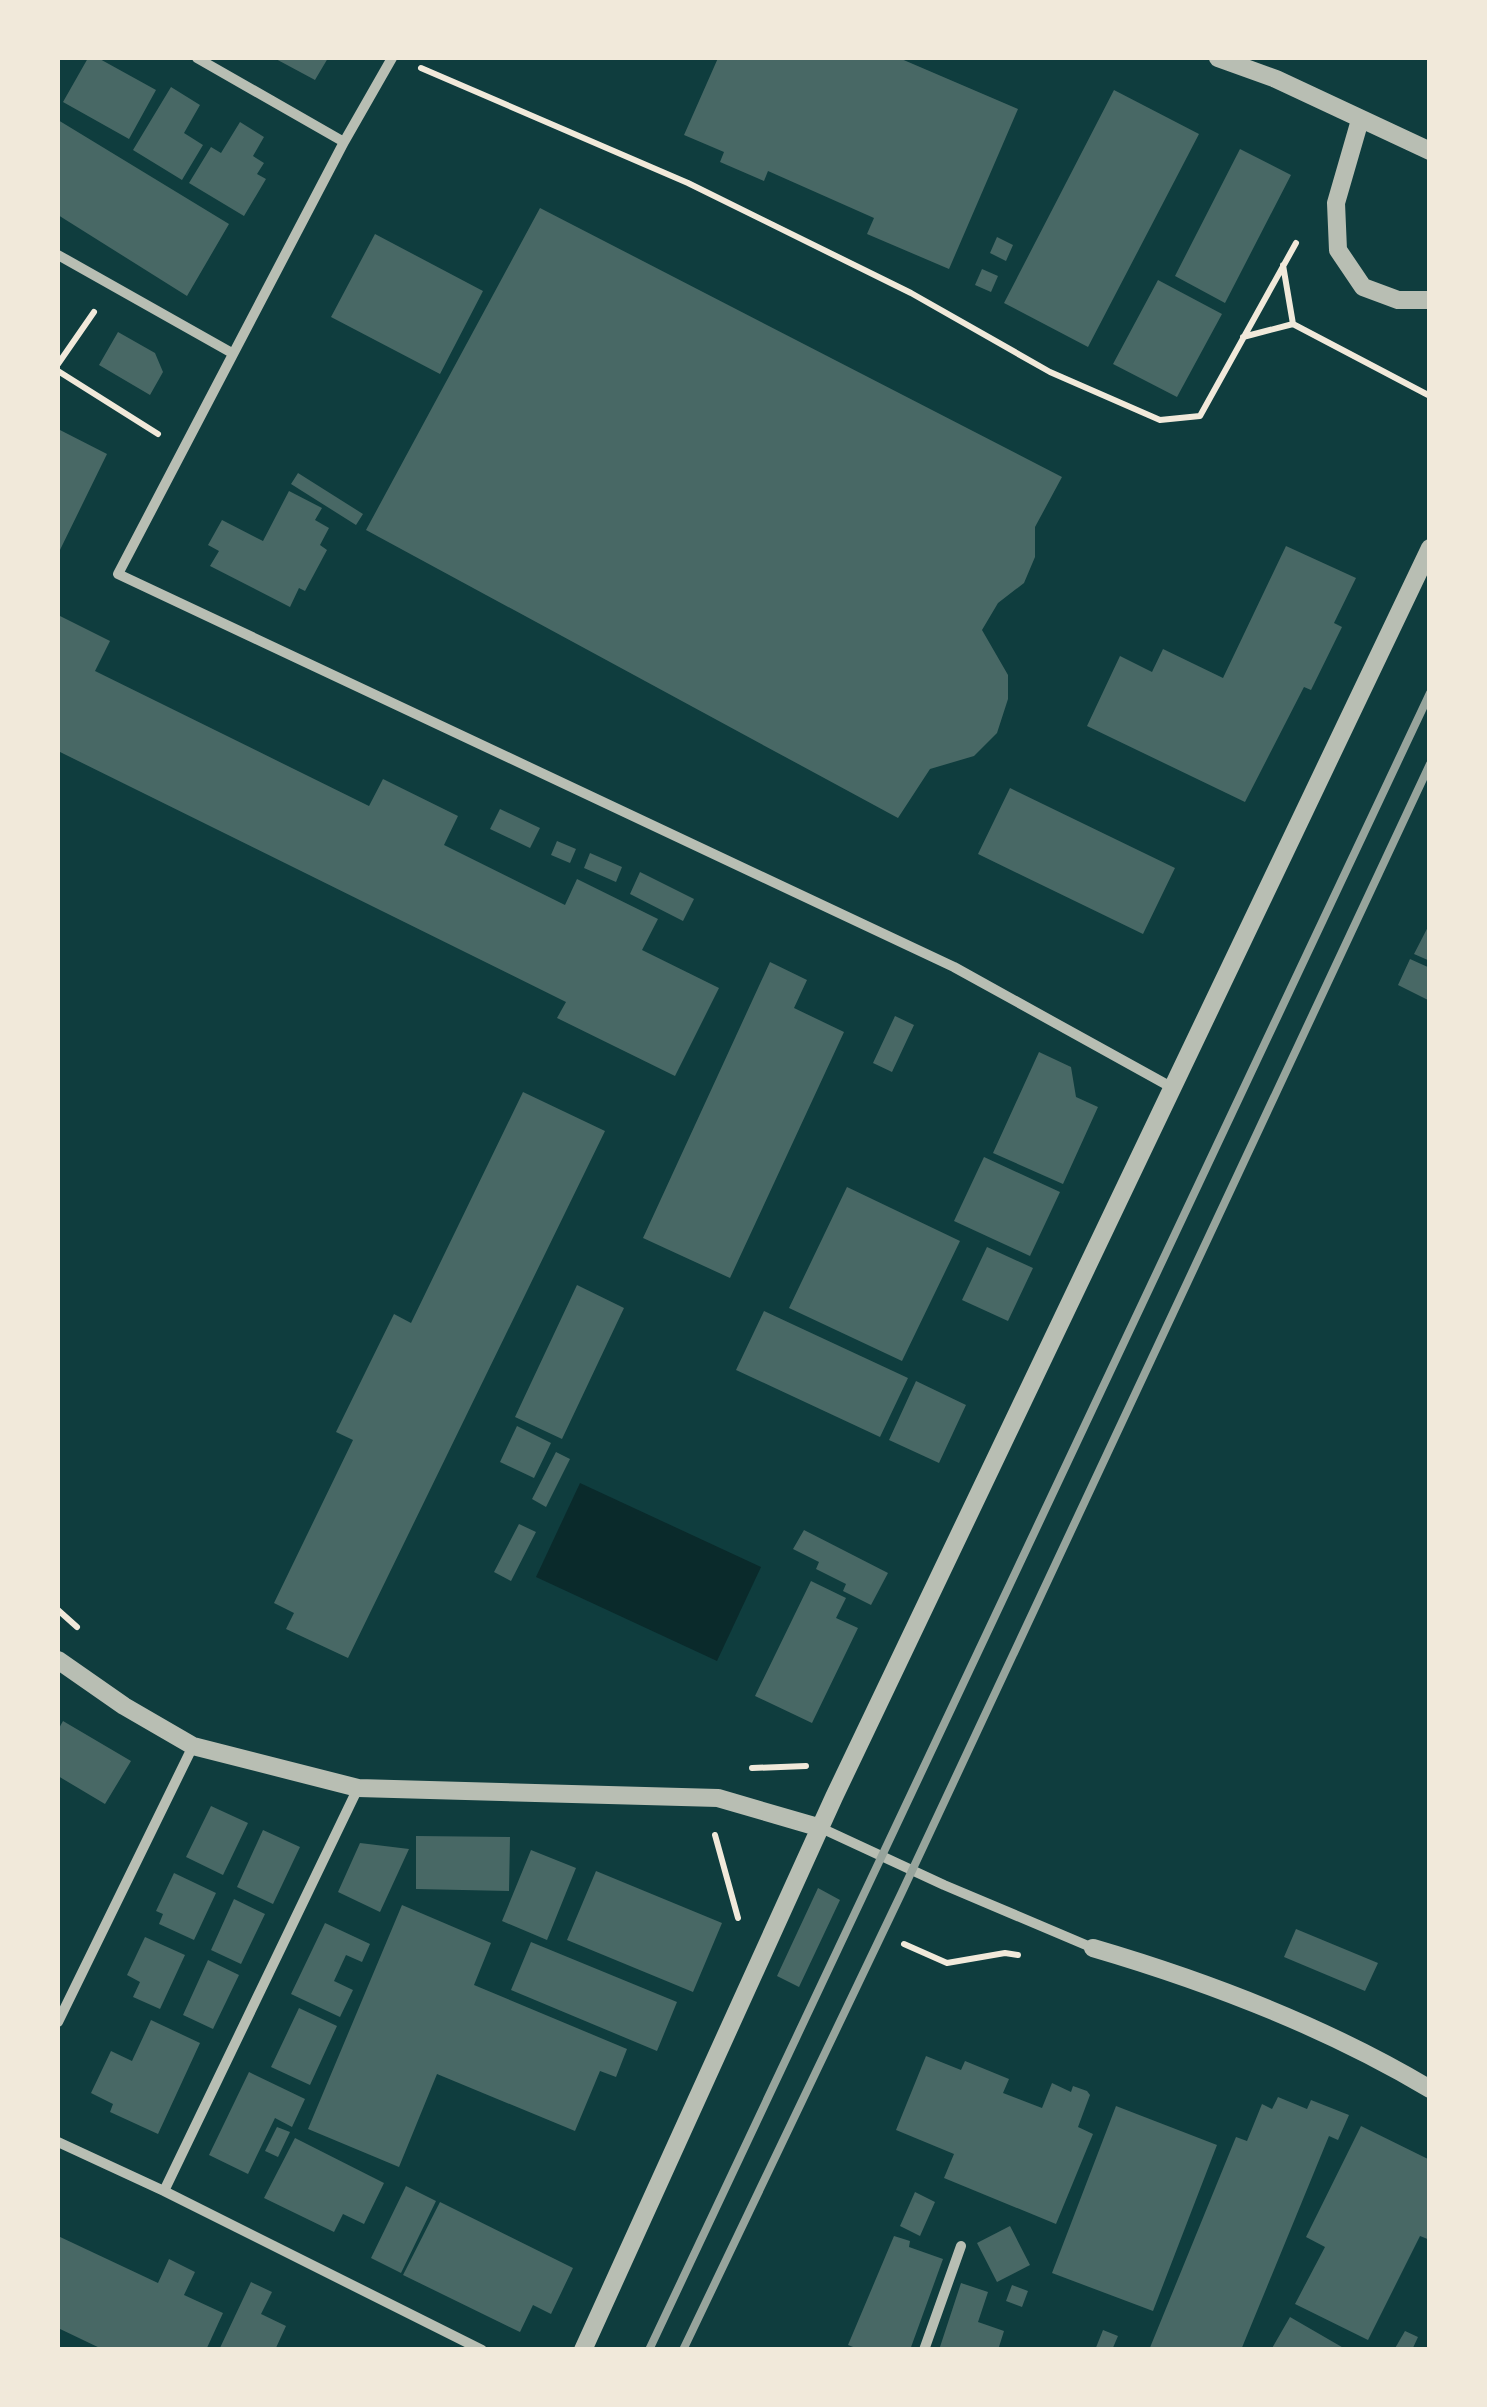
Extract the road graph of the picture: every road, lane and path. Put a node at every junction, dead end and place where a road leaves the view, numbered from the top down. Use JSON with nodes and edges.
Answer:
{"nodes":[{"id":1,"x":196,"y":58,"type":"edge"},
{"id":2,"x":392,"y":58,"type":"edge"},
{"id":3,"x":1218,"y":58,"type":"edge"},
{"id":4,"x":415,"y":65,"type":"dead end"},
{"id":5,"x":1360,"y":120,"type":"junction"},
{"id":6,"x":344,"y":142,"type":"junction"},
{"id":7,"x":1430,"y":151,"type":"edge"},
{"id":8,"x":1296,"y":243,"type":"dead end"},
{"id":9,"x":58,"y":254,"type":"edge"},
{"id":10,"x":1282,"y":264,"type":"junction"},
{"id":11,"x":109,"y":284,"type":"junction"},
{"id":12,"x":1430,"y":300,"type":"edge"},
{"id":13,"x":1293,"y":324,"type":"junction"},
{"id":14,"x":1242,"y":337,"type":"junction"},
{"id":15,"x":232,"y":353,"type":"junction"},
{"id":16,"x":58,"y":367,"type":"edge"},
{"id":17,"x":1430,"y":396,"type":"edge"},
{"id":18,"x":182,"y":449,"type":"junction"},
{"id":19,"x":1430,"y":548,"type":"edge"},
{"id":20,"x":1170,"y":1087,"type":"junction"},
{"id":21,"x":58,"y":1610,"type":"edge"},
{"id":22,"x":85,"y":1634,"type":"dead end"},
{"id":23,"x":58,"y":1660,"type":"edge"},
{"id":24,"x":193,"y":1746,"type":"junction"},
{"id":25,"x":806,"y":1766,"type":"dead end"},
{"id":26,"x":737,"y":1768,"type":"dead end"},
{"id":27,"x":358,"y":1788,"type":"junction"},
{"id":28,"x":822,"y":1828,"type":"junction"},
{"id":29,"x":904,"y":1944,"type":"dead end"},
{"id":30,"x":1094,"y":1948,"type":"joint"},
{"id":31,"x":1024,"y":1956,"type":"dead end"},
{"id":32,"x":58,"y":2022,"type":"edge"},
{"id":33,"x":1430,"y":2089,"type":"edge"},
{"id":34,"x":58,"y":2142,"type":"edge"},
{"id":35,"x":164,"y":2191,"type":"junction"},
{"id":36,"x":961,"y":2246,"type":"dead end"},
{"id":37,"x":482,"y":2350,"type":"edge"},
{"id":38,"x":583,"y":2350,"type":"edge"},
{"id":39,"x":924,"y":2350,"type":"edge"}],
"edges":[{"from":1,"to":6,"type":"street"},
{"from":2,"to":6,"type":"street"},
{"from":3,"to":5,"type":"street"},
{"from":4,"to":14,"type":"path"},
{"from":5,"to":7,"type":"street"},
{"from":5,"to":12,"type":"street"},
{"from":6,"to":15,"type":"street"},
{"from":8,"to":10,"type":"path"},
{"from":9,"to":11,"type":"street"},
{"from":10,"to":13,"type":"path"},
{"from":10,"to":14,"type":"path"},
{"from":11,"to":15,"type":"street"},
{"from":11,"to":16,"type":"path"},
{"from":13,"to":14,"type":"path"},
{"from":13,"to":17,"type":"path"},
{"from":15,"to":18,"type":"street"},
{"from":16,"to":18,"type":"path"},
{"from":18,"to":20,"type":"street"},
{"from":19,"to":20,"type":"street"},
{"from":20,"to":28,"type":"street"},
{"from":21,"to":22,"type":"path"},
{"from":23,"to":24,"type":"street"},
{"from":24,"to":27,"type":"street"},
{"from":24,"to":32,"type":"street"},
{"from":25,"to":26,"type":"path"},
{"from":27,"to":28,"type":"street"},
{"from":27,"to":35,"type":"street"},
{"from":28,"to":30,"type":"street"},
{"from":28,"to":38,"type":"street"},
{"from":29,"to":31,"type":"path"},
{"from":30,"to":33,"type":"street"},
{"from":34,"to":35,"type":"street"},
{"from":35,"to":37,"type":"street"},
{"from":36,"to":39,"type":"street"}]}
